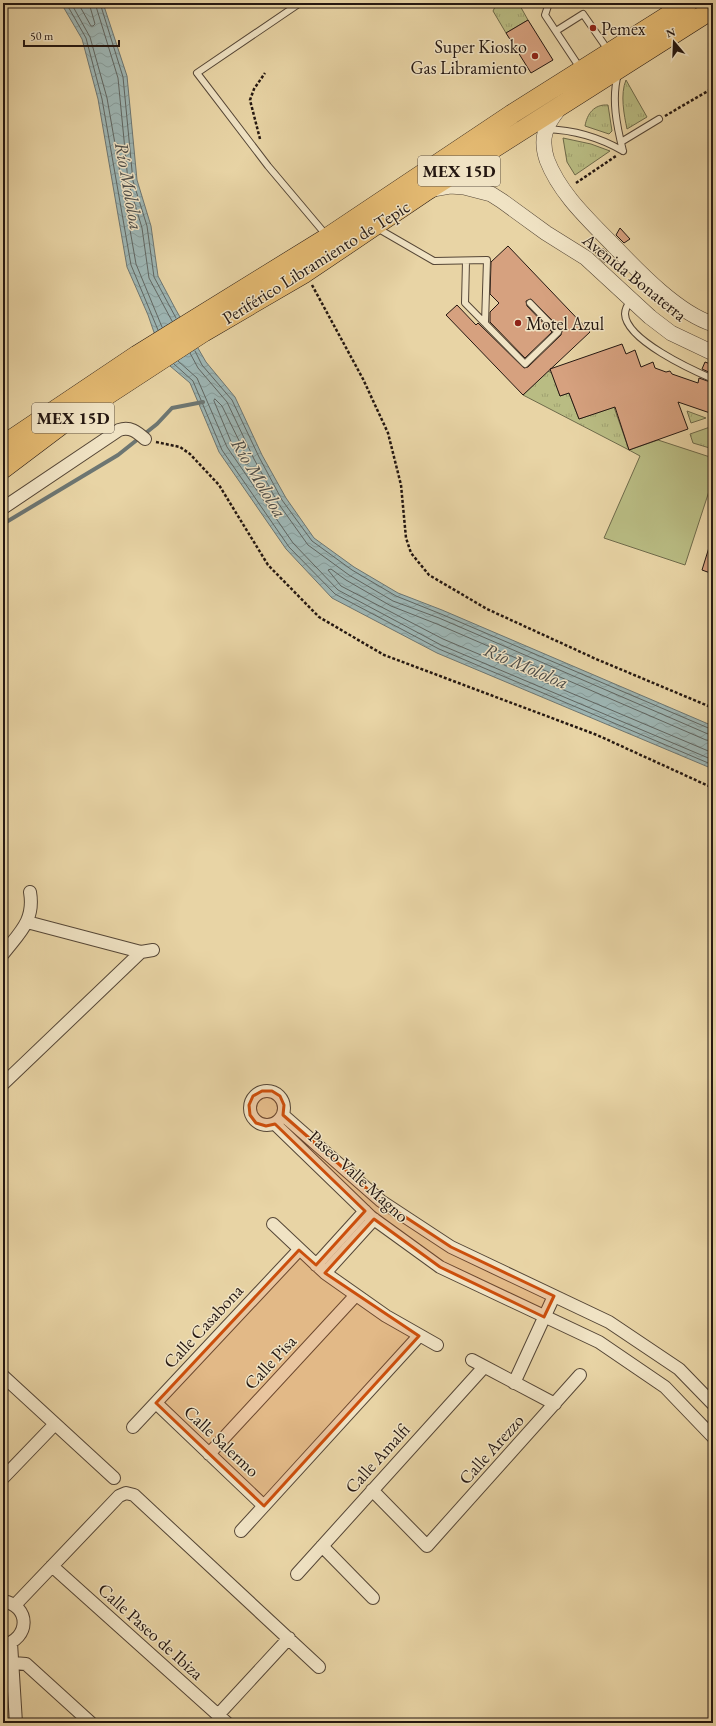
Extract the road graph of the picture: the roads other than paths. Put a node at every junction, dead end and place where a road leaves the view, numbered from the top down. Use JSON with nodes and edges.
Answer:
{"nodes":[{"id":1,"x":300,"y":3,"type":"edge"},
{"id":2,"x":549,"y":3,"type":"edge"},
{"id":3,"x":657,"y":3,"type":"edge"},
{"id":4,"x":683,"y":6,"type":"edge"},
{"id":5,"x":713,"y":9,"type":"edge"},
{"id":6,"x":556,"y":32,"type":"junction"},
{"id":7,"x":615,"y":61,"type":"junction"},
{"id":8,"x":582,"y":71,"type":"junction"},
{"id":9,"x":561,"y":106,"type":"junction"},
{"id":10,"x":659,"y":119,"type":"road end"},
{"id":11,"x":545,"y":129,"type":"junction"},
{"id":12,"x":525,"y":130,"type":"junction"},
{"id":13,"x":621,"y":142,"type":"junction"},
{"id":14,"x":428,"y":190,"type":"junction"},
{"id":15,"x":375,"y":227,"type":"junction"},
{"id":16,"x":328,"y":237,"type":"junction"},
{"id":17,"x":466,"y":261,"type":"junction"},
{"id":18,"x":638,"y":272,"type":"junction"},
{"id":19,"x":619,"y":290,"type":"junction"},
{"id":20,"x":631,"y":300,"type":"junction"},
{"id":21,"x":530,"y":303,"type":"dead end"},
{"id":22,"x":485,"y":323,"type":"junction"},
{"id":23,"x":713,"y":324,"type":"edge"},
{"id":24,"x":199,"y":325,"type":"junction"},
{"id":25,"x":713,"y":353,"type":"edge"},
{"id":26,"x":141,"y":362,"type":"junction"},
{"id":27,"x":713,"y":379,"type":"edge"},
{"id":28,"x":141,"y":436,"type":"road end"},
{"id":29,"x":3,"y":444,"type":"edge"},
{"id":30,"x":3,"y":469,"type":"edge"},
{"id":31,"x":3,"y":508,"type":"edge"},
{"id":32,"x":30,"y":892,"type":"dead end"},
{"id":33,"x":27,"y":922,"type":"junction"},
{"id":34,"x":3,"y":954,"type":"edge"},
{"id":35,"x":3,"y":1084,"type":"edge"},
{"id":36,"x":370,"y":1215,"type":"junction"},
{"id":37,"x":273,"y":1224,"type":"dead end"},
{"id":38,"x":299,"y":1250,"type":"junction"},
{"id":39,"x":320,"y":1269,"type":"junction"},
{"id":40,"x":356,"y":1295,"type":"junction"},
{"id":41,"x":554,"y":1296,"type":"junction"},
{"id":42,"x":544,"y":1317,"type":"junction"},
{"id":43,"x":419,"y":1336,"type":"junction"},
{"id":44,"x":437,"y":1345,"type":"dead end"},
{"id":45,"x":472,"y":1360,"type":"dead end"},
{"id":46,"x":484,"y":1367,"type":"junction"},
{"id":47,"x":580,"y":1375,"type":"dead end"},
{"id":48,"x":3,"y":1376,"type":"edge"},
{"id":49,"x":514,"y":1383,"type":"junction"},
{"id":50,"x":156,"y":1403,"type":"junction"},
{"id":51,"x":556,"y":1404,"type":"junction"},
{"id":52,"x":713,"y":1404,"type":"edge"},
{"id":53,"x":55,"y":1424,"type":"junction"},
{"id":54,"x":133,"y":1427,"type":"dead end"},
{"id":55,"x":713,"y":1437,"type":"edge"},
{"id":56,"x":209,"y":1454,"type":"junction"},
{"id":57,"x":3,"y":1478,"type":"edge"},
{"id":58,"x":114,"y":1478,"type":"dead end"},
{"id":59,"x":372,"y":1490,"type":"junction"},
{"id":60,"x":264,"y":1506,"type":"junction"},
{"id":61,"x":241,"y":1531,"type":"dead end"},
{"id":62,"x":322,"y":1546,"type":"junction"},
{"id":63,"x":52,"y":1566,"type":"junction"},
{"id":64,"x":297,"y":1574,"type":"dead end"},
{"id":65,"x":373,"y":1598,"type":"dead end"},
{"id":66,"x":3,"y":1600,"type":"edge"},
{"id":67,"x":16,"y":1605,"type":"junction"},
{"id":68,"x":289,"y":1638,"type":"junction"},
{"id":69,"x":7,"y":1644,"type":"edge"},
{"id":70,"x":13,"y":1663,"type":"junction"},
{"id":71,"x":320,"y":1667,"type":"dead end"},
{"id":72,"x":222,"y":1719,"type":"edge"},
{"id":73,"x":16,"y":1723,"type":"edge"},
{"id":74,"x":90,"y":1723,"type":"edge"}],
"edges":[{"from":1,"to":16,"type":"lane"},
{"from":2,"to":6,"type":"lane"},
{"from":3,"to":4,"type":"lane"},
{"from":4,"to":7,"type":"highway","name":"Periférico Libramiento de Tepic","number":"MEX 15D"},
{"from":5,"to":7,"type":"highway","name":"Periférico Libramiento de Tepic","number":"MEX 15D"},
{"from":6,"to":7,"type":"lane"},
{"from":6,"to":8,"type":"lane"},
{"from":7,"to":8,"type":"highway","name":"Periférico Libramiento de Tepic","number":"MEX 15D"},
{"from":7,"to":9,"type":"highway","name":"Periférico Libramiento de Tepic","number":"MEX 15D"},
{"from":7,"to":13,"type":"lane"},
{"from":8,"to":16,"type":"highway","name":"Periférico Libramiento de Tepic","number":"MEX 15D"},
{"from":9,"to":11,"type":"street"},
{"from":9,"to":12,"type":"highway","name":"Periférico Libramiento de Tepic","number":"MEX 15D"},
{"from":10,"to":13,"type":"lane"},
{"from":11,"to":12,"type":"lane"},
{"from":11,"to":13,"type":"lane"},
{"from":11,"to":18,"type":"street","name":"Avenida Bonaterra"},
{"from":12,"to":14,"type":"highway","name":"Periférico Libramiento de Tepic","number":"MEX 15D"},
{"from":14,"to":15,"type":"highway","name":"Periférico Libramiento de Tepic","number":"MEX 15D"},
{"from":14,"to":19,"type":"street","name":"Avenida Bonaterra"},
{"from":15,"to":17,"type":"lane"},
{"from":15,"to":24,"type":"highway","name":"Periférico Libramiento de Tepic","number":"MEX 15D"},
{"from":16,"to":24,"type":"highway","name":"Periférico Libramiento de Tepic","number":"MEX 15D"},
{"from":17,"to":22,"type":"lane"},
{"from":17,"to":22,"type":"lane"},
{"from":18,"to":19,"type":"street"},
{"from":18,"to":23,"type":"street","name":"Avenida Bonaterra"},
{"from":19,"to":20,"type":"street","name":"Avenida Bonaterra"},
{"from":20,"to":25,"type":"street","name":"Avenida Bonaterra"},
{"from":20,"to":27,"type":"lane"},
{"from":21,"to":22,"type":"lane"},
{"from":24,"to":26,"type":"highway","name":"Periférico Libramiento de Tepic","number":"MEX 15D"},
{"from":26,"to":29,"type":"highway","name":"Periférico Libramiento de Tepic","number":"MEX 15D"},
{"from":26,"to":30,"type":"highway","name":"Periférico Libramiento de Tepic","number":"MEX 15D"},
{"from":28,"to":31,"type":"street"},
{"from":32,"to":33,"type":"street"},
{"from":33,"to":34,"type":"street"},
{"from":33,"to":35,"type":"street"},
{"from":36,"to":39,"type":"street"},
{"from":36,"to":41,"type":"street","name":"Paseo Valle Magno"},
{"from":36,"to":42,"type":"street","name":"Paseo Valle Magno"},
{"from":37,"to":38,"type":"street"},
{"from":38,"to":39,"type":"street"},
{"from":38,"to":50,"type":"street","name":"Calle Casabona"},
{"from":39,"to":40,"type":"street"},
{"from":40,"to":43,"type":"street"},
{"from":40,"to":56,"type":"street","name":"Calle Pisa"},
{"from":41,"to":42,"type":"street"},
{"from":41,"to":52,"type":"street","name":"Paseo Valle Magno"},
{"from":42,"to":49,"type":"street"},
{"from":42,"to":55,"type":"street","name":"Paseo Valle Magno"},
{"from":43,"to":44,"type":"street"},
{"from":43,"to":60,"type":"street"},
{"from":45,"to":46,"type":"street"},
{"from":46,"to":49,"type":"street"},
{"from":46,"to":59,"type":"street","name":"Calle Amalfi"},
{"from":47,"to":51,"type":"street","name":"Calle Arezzo"},
{"from":48,"to":53,"type":"street"},
{"from":49,"to":51,"type":"street"},
{"from":50,"to":54,"type":"street","name":"Calle Casabona"},
{"from":50,"to":56,"type":"street","name":"Calle Salermo"},
{"from":51,"to":59,"type":"street","name":"Calle Arezzo"},
{"from":53,"to":57,"type":"street"},
{"from":53,"to":58,"type":"street"},
{"from":56,"to":60,"type":"street","name":"Calle Salermo"},
{"from":59,"to":62,"type":"street","name":"Calle Amalfi"},
{"from":60,"to":61,"type":"street"},
{"from":62,"to":64,"type":"street","name":"Calle Amalfi"},
{"from":62,"to":65,"type":"street"},
{"from":63,"to":67,"type":"street"},
{"from":63,"to":68,"type":"street"},
{"from":63,"to":72,"type":"street","name":"Calle Paseo de Ibiza"},
{"from":66,"to":67,"type":"street"},
{"from":67,"to":69,"type":"street"},
{"from":68,"to":71,"type":"street"},
{"from":68,"to":72,"type":"street"},
{"from":69,"to":70,"type":"street"},
{"from":70,"to":73,"type":"street"},
{"from":70,"to":74,"type":"street"}]}
